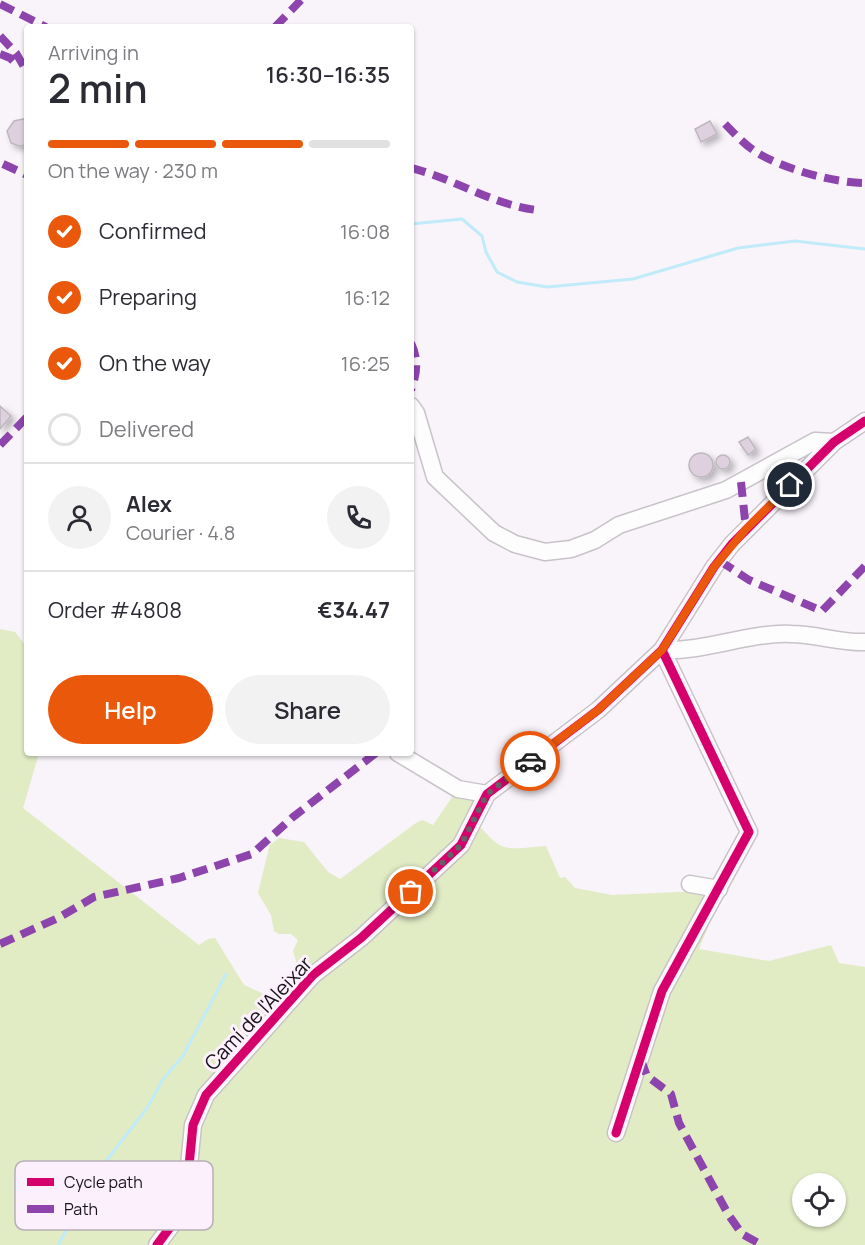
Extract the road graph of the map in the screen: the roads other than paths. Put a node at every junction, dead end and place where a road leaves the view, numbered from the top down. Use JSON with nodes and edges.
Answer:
{"nodes":[{"id":1,"x":414,"y":410,"type":"edge"},
{"id":2,"x":865,"y":422,"type":"edge"},
{"id":3,"x":834,"y":442,"type":"junction"},
{"id":4,"x":865,"y":642,"type":"edge"},
{"id":5,"x":662,"y":650,"type":"junction"},
{"id":6,"x":403,"y":756,"type":"edge"},
{"id":7,"x":487,"y":794,"type":"junction"},
{"id":8,"x":690,"y":884,"type":"dead end"},
{"id":9,"x":719,"y":889,"type":"junction"},
{"id":10,"x":616,"y":1133,"type":"dead end"},
{"id":11,"x":189,"y":1161,"type":"edge"},
{"id":12,"x":168,"y":1230,"type":"edge"},
{"id":13,"x":157,"y":1245,"type":"edge"}],
"edges":[{"from":1,"to":3,"type":"street"},
{"from":2,"to":3,"type":"street"},
{"from":3,"to":5,"type":"street","name":"Camí de l'Aleixar"},
{"from":4,"to":5,"type":"street"},
{"from":5,"to":7,"type":"street","name":"Camí de l'Aleixar"},
{"from":5,"to":9,"type":"street"},
{"from":6,"to":7,"type":"street"},
{"from":7,"to":11,"type":"street","name":"Camí de l'Aleixar"},
{"from":8,"to":9,"type":"street"},
{"from":9,"to":10,"type":"street"},
{"from":12,"to":13,"type":"street","name":"Camí de l'Aleixar"}]}
